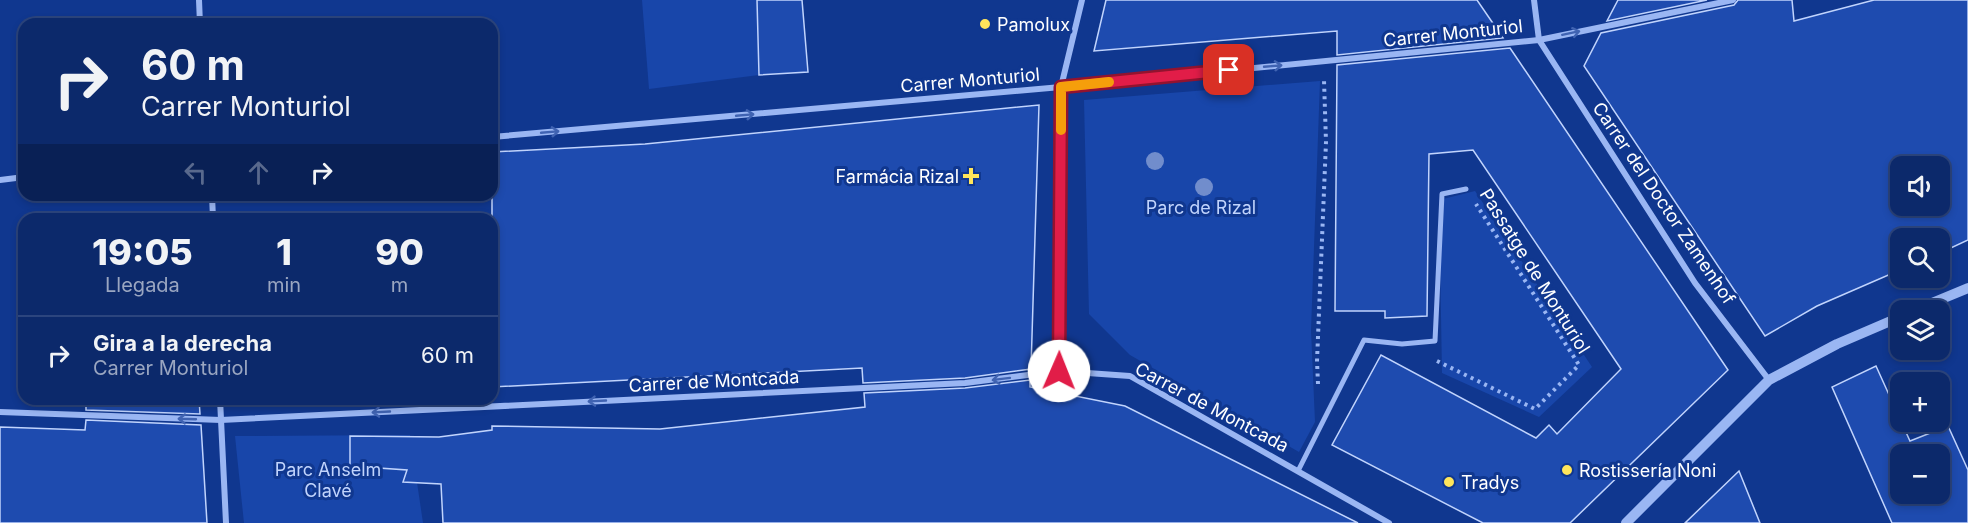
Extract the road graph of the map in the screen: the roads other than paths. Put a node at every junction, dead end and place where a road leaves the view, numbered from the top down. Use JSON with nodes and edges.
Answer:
{"nodes":[{"id":1,"x":199,"y":0,"type":"edge"},
{"id":2,"x":1082,"y":0,"type":"edge"},
{"id":3,"x":1534,"y":0,"type":"edge"},
{"id":4,"x":1733,"y":0,"type":"edge"},
{"id":5,"x":200,"y":18,"type":"edge"},
{"id":6,"x":1539,"y":40,"type":"junction"},
{"id":7,"x":1061,"y":87,"type":"junction"},
{"id":8,"x":498,"y":135,"type":"edge"},
{"id":9,"x":18,"y":178,"type":"edge"},
{"id":10,"x":0,"y":180,"type":"edge"},
{"id":11,"x":1466,"y":189,"type":"road end"},
{"id":12,"x":1968,"y":288,"type":"edge"},
{"id":13,"x":1939,"y":300,"type":"edge"},
{"id":14,"x":1890,"y":321,"type":"edge"},
{"id":15,"x":1059,"y":371,"type":"junction"},
{"id":16,"x":1769,"y":380,"type":"junction"},
{"id":17,"x":220,"y":405,"type":"edge"},
{"id":18,"x":0,"y":411,"type":"edge"},
{"id":19,"x":221,"y":420,"type":"junction"},
{"id":20,"x":1298,"y":471,"type":"junction"},
{"id":21,"x":226,"y":523,"type":"edge"},
{"id":22,"x":1389,"y":523,"type":"edge"},
{"id":23,"x":1626,"y":523,"type":"edge"}],
"edges":[{"from":1,"to":5,"type":"street"},
{"from":2,"to":7,"type":"street"},
{"from":3,"to":6,"type":"street"},
{"from":6,"to":4,"type":"street","name":"Carrer Monturiol","one_way":true},
{"from":7,"to":6,"type":"street","name":"Carrer Monturiol","one_way":true},
{"from":6,"to":16,"type":"street","name":"Carrer del Doctor Zamenhof"},
{"from":8,"to":7,"type":"street","name":"Carrer Monturiol","one_way":true},
{"from":7,"to":15,"type":"street"},
{"from":9,"to":10,"type":"street"},
{"from":11,"to":20,"type":"street","name":"Passatge de Monturiol"},
{"from":12,"to":13,"type":"street"},
{"from":14,"to":16,"type":"street"},
{"from":15,"to":19,"type":"street","name":"Carrer de Montcada","one_way":true},
{"from":15,"to":20,"type":"street","name":"Carrer de Montcada"},
{"from":16,"to":23,"type":"street"},
{"from":17,"to":19,"type":"street"},
{"from":19,"to":18,"type":"street","name":"Carrer de Montcada","one_way":true},
{"from":19,"to":21,"type":"street"},
{"from":20,"to":22,"type":"street","name":"Carrer de Montcada"}]}
